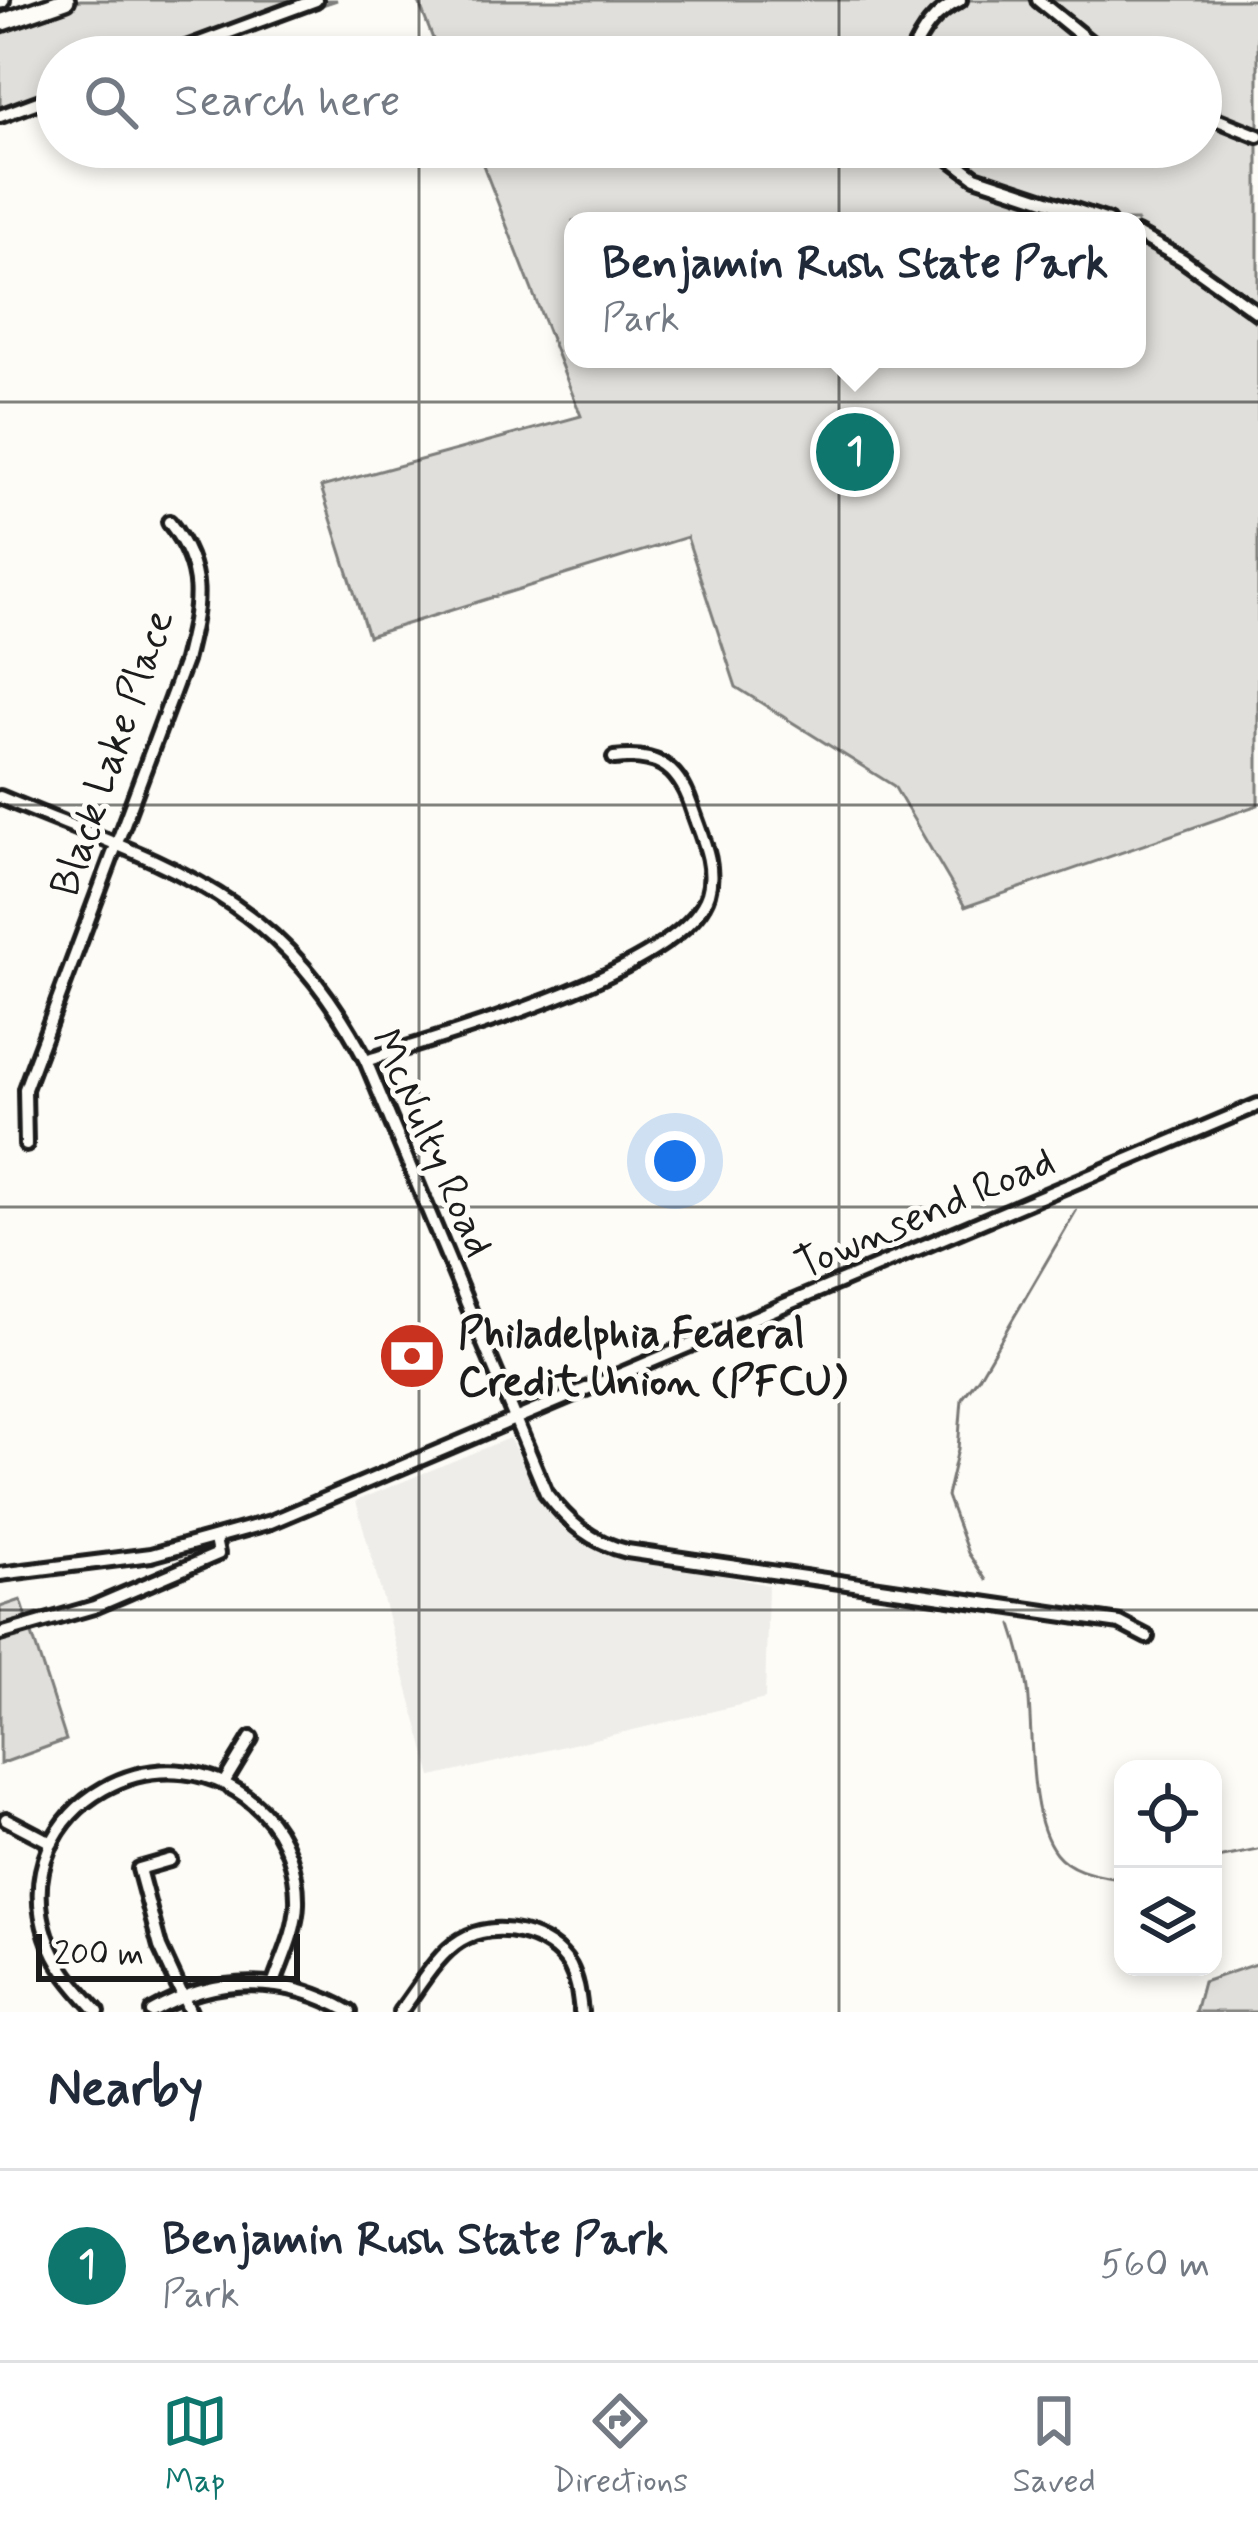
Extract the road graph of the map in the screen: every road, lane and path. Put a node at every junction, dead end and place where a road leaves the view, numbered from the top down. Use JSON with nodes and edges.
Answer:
{"nodes":[{"id":1,"x":66,"y":0,"type":"edge"},
{"id":2,"x":316,"y":0,"type":"edge"},
{"id":3,"x":960,"y":0,"type":"edge"},
{"id":4,"x":1041,"y":1,"type":"edge"},
{"id":5,"x":0,"y":22,"type":"edge"},
{"id":6,"x":219,"y":36,"type":"edge"},
{"id":7,"x":920,"y":36,"type":"edge"},
{"id":8,"x":1083,"y":36,"type":"edge"},
{"id":9,"x":36,"y":103,"type":"edge"},
{"id":10,"x":0,"y":116,"type":"edge"},
{"id":11,"x":1222,"y":121,"type":"edge"},
{"id":12,"x":1258,"y":136,"type":"edge"},
{"id":13,"x":963,"y":168,"type":"edge"},
{"id":14,"x":1081,"y":212,"type":"edge"},
{"id":15,"x":1146,"y":239,"type":"edge"},
{"id":16,"x":1258,"y":313,"type":"edge"},
{"id":17,"x":169,"y":522,"type":"dead end"},
{"id":18,"x":614,"y":758,"type":"dead end"},
{"id":19,"x":0,"y":797,"type":"edge"},
{"id":20,"x":116,"y":845,"type":"junction"},
{"id":21,"x":366,"y":1061,"type":"junction"},
{"id":22,"x":1258,"y":1105,"type":"edge"},
{"id":23,"x":26,"y":1145,"type":"dead end"},
{"id":24,"x":518,"y":1420,"type":"junction"},
{"id":25,"x":215,"y":1538,"type":"junction"},
{"id":26,"x":0,"y":1574,"type":"edge"},
{"id":27,"x":0,"y":1634,"type":"edge"},
{"id":28,"x":1147,"y":1637,"type":"dead end"},
{"id":29,"x":251,"y":1738,"type":"dead end"},
{"id":30,"x":225,"y":1781,"type":"junction"},
{"id":31,"x":6,"y":1819,"type":"dead end"},
{"id":32,"x":52,"y":1843,"type":"junction"},
{"id":33,"x":170,"y":1859,"type":"dead end"},
{"id":34,"x":274,"y":1983,"type":"junction"},
{"id":35,"x":182,"y":1995,"type":"junction"},
{"id":36,"x":98,"y":2012,"type":"edge"},
{"id":37,"x":152,"y":2012,"type":"edge"},
{"id":38,"x":190,"y":2012,"type":"edge"},
{"id":39,"x":350,"y":2012,"type":"edge"},
{"id":40,"x":400,"y":2012,"type":"edge"},
{"id":41,"x":581,"y":2012,"type":"edge"}],
"edges":[{"from":1,"to":5,"type":"highway"},
{"from":2,"to":6,"type":"street"},
{"from":3,"to":7,"type":"street"},
{"from":4,"to":8,"type":"street"},
{"from":9,"to":10,"type":"street"},
{"from":11,"to":12,"type":"street"},
{"from":13,"to":14,"type":"street"},
{"from":15,"to":16,"type":"street"},
{"from":17,"to":20,"type":"street","name":"Black Lake Place"},
{"from":18,"to":21,"type":"street"},
{"from":19,"to":20,"type":"street","name":"McNulty Road"},
{"from":20,"to":21,"type":"street","name":"McNulty Road"},
{"from":20,"to":23,"type":"street","name":"Black Lake Place"},
{"from":21,"to":24,"type":"street","name":"McNulty Road"},
{"from":22,"to":24,"type":"street","name":"Townsend Road"},
{"from":24,"to":25,"type":"street","name":"Townsend Road"},
{"from":24,"to":28,"type":"street","name":"McNulty Road"},
{"from":25,"to":26,"type":"street","name":"Townsend Road"},
{"from":25,"to":27,"type":"street","name":"Townsend Road"},
{"from":29,"to":30,"type":"street"},
{"from":30,"to":32,"type":"street"},
{"from":30,"to":34,"type":"street"},
{"from":31,"to":32,"type":"street"},
{"from":32,"to":36,"type":"street"},
{"from":33,"to":35,"type":"street"},
{"from":34,"to":35,"type":"street"},
{"from":34,"to":39,"type":"street"},
{"from":35,"to":37,"type":"street"},
{"from":35,"to":38,"type":"street"},
{"from":40,"to":41,"type":"street"}]}
